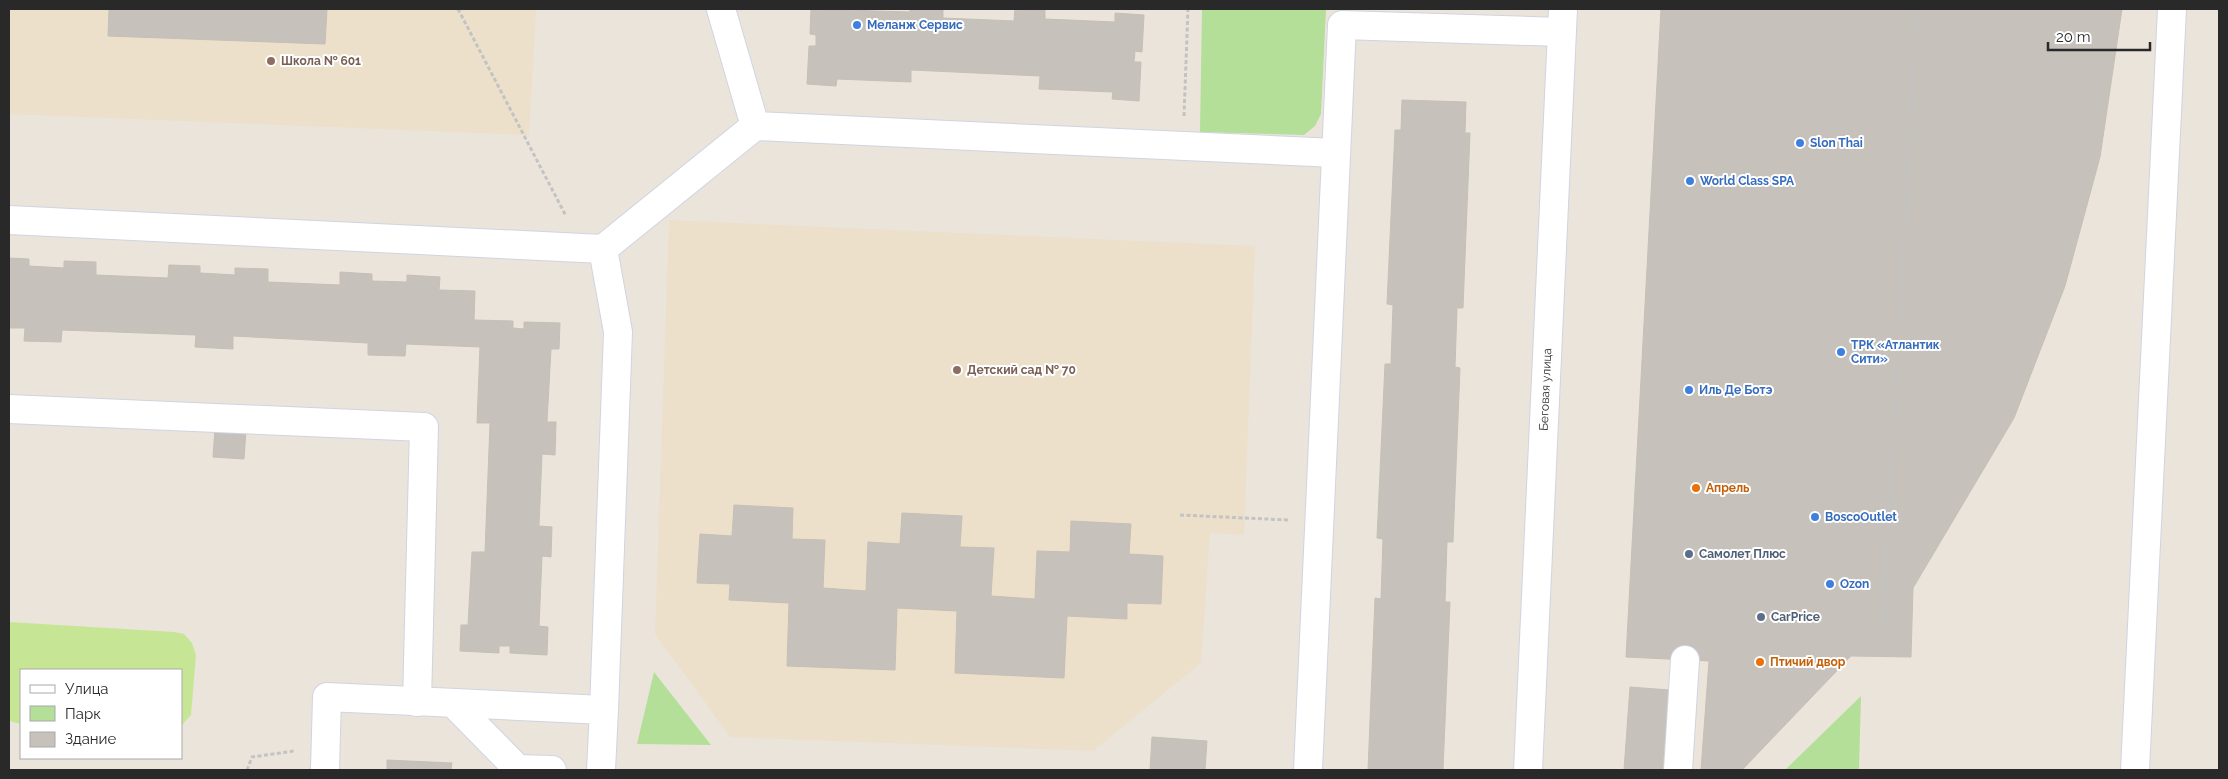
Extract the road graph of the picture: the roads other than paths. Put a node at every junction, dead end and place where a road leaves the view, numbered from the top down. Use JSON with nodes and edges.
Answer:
{"nodes":[{"id":1,"x":721,"y":9,"type":"edge"},
{"id":2,"x":2172,"y":9,"type":"edge"},
{"id":3,"x":1342,"y":17,"type":"edge"},
{"id":4,"x":1562,"y":21,"type":"edge"},
{"id":5,"x":755,"y":126,"type":"junction"},
{"id":6,"x":1335,"y":153,"type":"junction"},
{"id":7,"x":9,"y":220,"type":"edge"},
{"id":8,"x":593,"y":248,"type":"junction"},
{"id":9,"x":9,"y":409,"type":"edge"},
{"id":10,"x":1686,"y":660,"type":"dead end"},
{"id":11,"x":417,"y":702,"type":"junction"},
{"id":12,"x":454,"y":704,"type":"junction"},
{"id":13,"x":604,"y":710,"type":"junction"},
{"id":14,"x":325,"y":760,"type":"edge"},
{"id":15,"x":552,"y":770,"type":"edge"},
{"id":16,"x":601,"y":770,"type":"edge"},
{"id":17,"x":1308,"y":770,"type":"edge"},
{"id":18,"x":1528,"y":770,"type":"edge"},
{"id":19,"x":1678,"y":770,"type":"edge"},
{"id":20,"x":2136,"y":770,"type":"edge"}],
"edges":[{"from":1,"to":5,"type":"street"},
{"from":2,"to":20,"type":"street"},
{"from":3,"to":4,"type":"street"},
{"from":3,"to":6,"type":"street"},
{"from":4,"to":18,"type":"street","name":"Беговая улица"},
{"from":5,"to":6,"type":"street"},
{"from":5,"to":8,"type":"street"},
{"from":6,"to":17,"type":"street"},
{"from":7,"to":8,"type":"street"},
{"from":8,"to":13,"type":"street"},
{"from":9,"to":11,"type":"street"},
{"from":10,"to":19,"type":"street"},
{"from":11,"to":12,"type":"street"},
{"from":11,"to":14,"type":"street"},
{"from":12,"to":13,"type":"street"},
{"from":12,"to":15,"type":"street"},
{"from":13,"to":16,"type":"street"}]}
